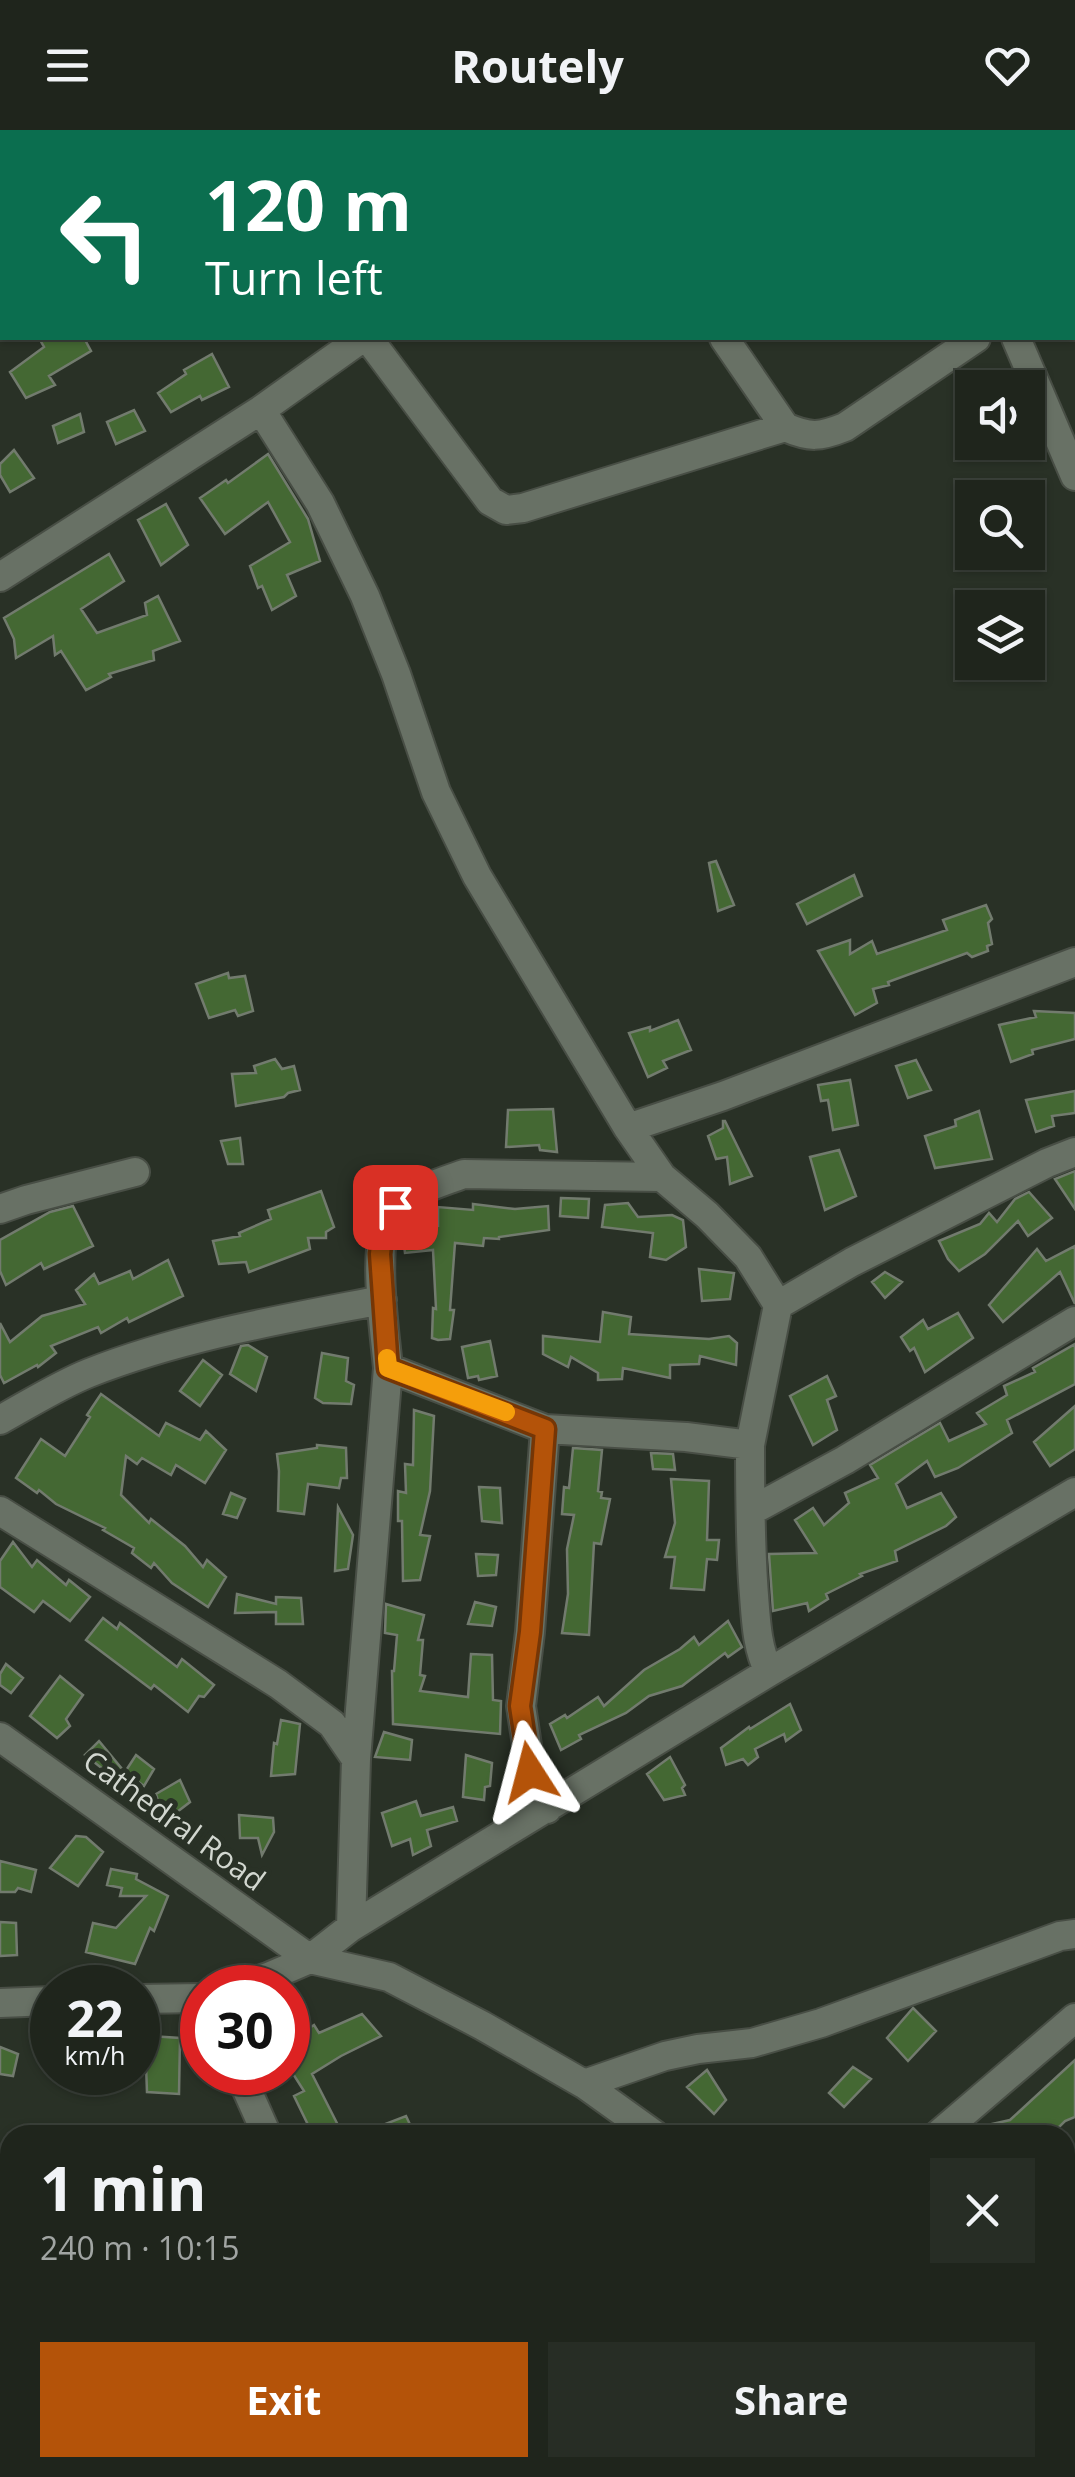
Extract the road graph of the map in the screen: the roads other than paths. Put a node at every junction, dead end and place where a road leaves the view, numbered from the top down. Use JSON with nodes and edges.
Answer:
{"nodes":[{"id":1,"x":362,"y":340,"type":"edge"},
{"id":2,"x":367,"y":340,"type":"edge"},
{"id":3,"x":725,"y":340,"type":"edge"},
{"id":4,"x":973,"y":340,"type":"edge"},
{"id":5,"x":1017,"y":340,"type":"edge"},
{"id":6,"x":260,"y":410,"type":"junction"},
{"id":7,"x":785,"y":427,"type":"junction"},
{"id":8,"x":1075,"y":476,"type":"edge"},
{"id":9,"x":0,"y":577,"type":"edge"},
{"id":10,"x":1075,"y":962,"type":"edge"},
{"id":11,"x":628,"y":1128,"type":"junction"},
{"id":12,"x":1075,"y":1152,"type":"edge"},
{"id":13,"x":135,"y":1172,"type":"dead end"},
{"id":14,"x":662,"y":1177,"type":"junction"},
{"id":15,"x":0,"y":1209,"type":"edge"},
{"id":16,"x":382,"y":1300,"type":"junction"},
{"id":17,"x":778,"y":1305,"type":"junction"},
{"id":18,"x":1075,"y":1321,"type":"edge"},
{"id":19,"x":388,"y":1368,"type":"junction"},
{"id":20,"x":0,"y":1420,"type":"edge"},
{"id":21,"x":545,"y":1429,"type":"junction"},
{"id":22,"x":750,"y":1444,"type":"junction"},
{"id":23,"x":1075,"y":1492,"type":"edge"},
{"id":24,"x":0,"y":1511,"type":"edge"},
{"id":25,"x":750,"y":1511,"type":"junction"},
{"id":26,"x":769,"y":1672,"type":"junction"},
{"id":27,"x":0,"y":1737,"type":"edge"},
{"id":28,"x":356,"y":1759,"type":"junction"},
{"id":29,"x":547,"y":1809,"type":"junction"},
{"id":30,"x":350,"y":1926,"type":"junction"},
{"id":31,"x":1075,"y":1934,"type":"edge"},
{"id":32,"x":310,"y":1958,"type":"junction"},
{"id":33,"x":294,"y":1965,"type":"edge"},
{"id":34,"x":30,"y":2002,"type":"edge"},
{"id":35,"x":0,"y":2003,"type":"edge"},
{"id":36,"x":1075,"y":2018,"type":"edge"},
{"id":37,"x":584,"y":2084,"type":"junction"},
{"id":38,"x":249,"y":2095,"type":"edge"},
{"id":39,"x":263,"y":2125,"type":"edge"},
{"id":40,"x":640,"y":2125,"type":"edge"},
{"id":41,"x":950,"y":2125,"type":"edge"}],
"edges":[{"from":1,"to":6,"type":"street"},
{"from":2,"to":7,"type":"street"},
{"from":3,"to":7,"type":"street"},
{"from":4,"to":7,"type":"street"},
{"from":5,"to":8,"type":"street"},
{"from":6,"to":9,"type":"street"},
{"from":6,"to":11,"type":"street"},
{"from":10,"to":11,"type":"street"},
{"from":11,"to":14,"type":"street"},
{"from":12,"to":17,"type":"street"},
{"from":13,"to":15,"type":"street"},
{"from":14,"to":16,"type":"street"},
{"from":14,"to":17,"type":"street"},
{"from":16,"to":19,"type":"street"},
{"from":16,"to":20,"type":"street"},
{"from":17,"to":22,"type":"street"},
{"from":18,"to":25,"type":"street"},
{"from":19,"to":21,"type":"street"},
{"from":19,"to":28,"type":"street"},
{"from":21,"to":22,"type":"street"},
{"from":21,"to":29,"type":"street"},
{"from":22,"to":25,"type":"street"},
{"from":23,"to":26,"type":"street"},
{"from":24,"to":28,"type":"street"},
{"from":25,"to":26,"type":"street"},
{"from":26,"to":29,"type":"street"},
{"from":27,"to":32,"type":"street","name":"Cathedral Road"},
{"from":28,"to":30,"type":"street"},
{"from":29,"to":30,"type":"street"},
{"from":30,"to":32,"type":"street"},
{"from":31,"to":37,"type":"street"},
{"from":32,"to":33,"type":"street"},
{"from":32,"to":37,"type":"street"},
{"from":34,"to":35,"type":"street"},
{"from":36,"to":41,"type":"street"},
{"from":37,"to":40,"type":"street"},
{"from":38,"to":39,"type":"street"}]}
